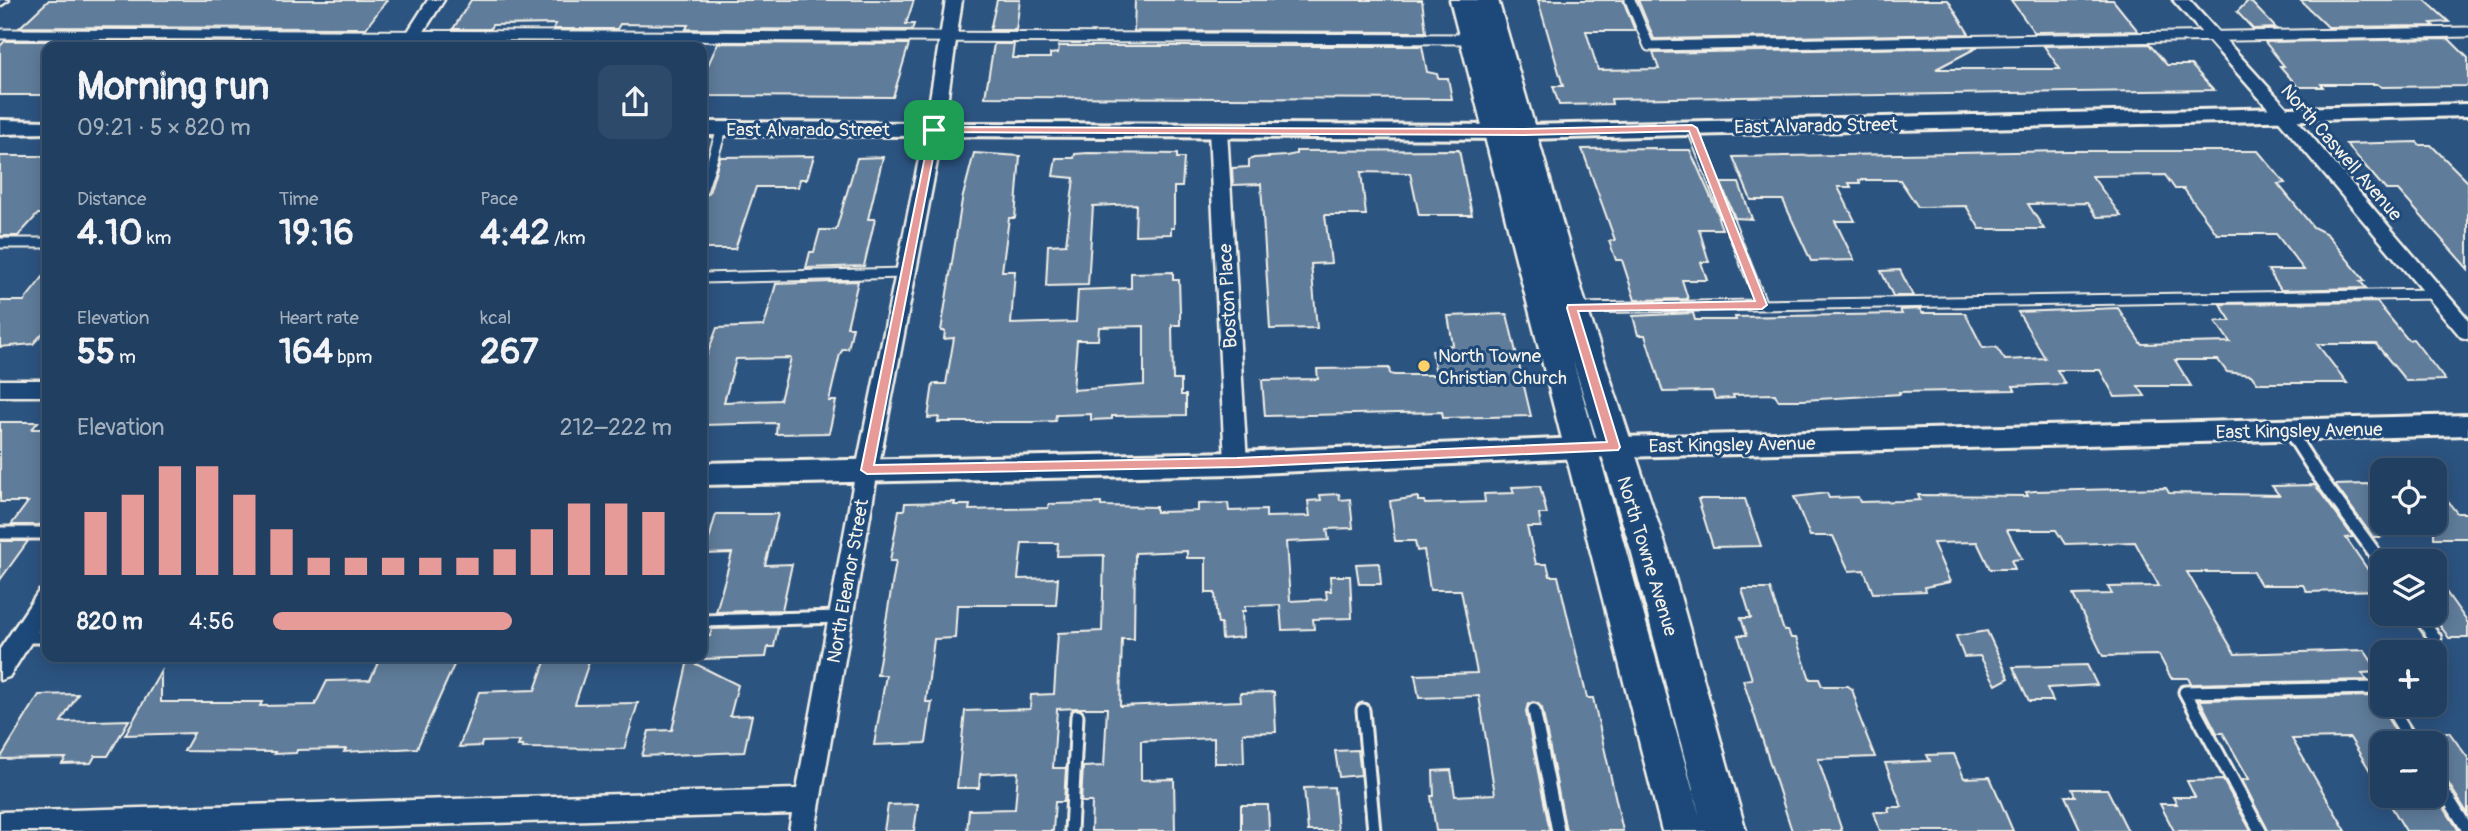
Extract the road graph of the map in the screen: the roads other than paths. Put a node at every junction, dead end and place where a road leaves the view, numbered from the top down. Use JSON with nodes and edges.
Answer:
{"nodes":[{"id":1,"x":436,"y":0,"type":"edge"},
{"id":2,"x":954,"y":0,"type":"edge"},
{"id":3,"x":1462,"y":0,"type":"edge"},
{"id":4,"x":1486,"y":0,"type":"edge"},
{"id":5,"x":1630,"y":0,"type":"edge"},
{"id":6,"x":2181,"y":0,"type":"edge"},
{"id":7,"x":2468,"y":32,"type":"edge"},
{"id":8,"x":0,"y":34,"type":"edge"},
{"id":9,"x":295,"y":35,"type":"junction"},
{"id":10,"x":2212,"y":35,"type":"junction"},
{"id":11,"x":948,"y":38,"type":"junction"},
{"id":12,"x":1485,"y":39,"type":"junction"},
{"id":13,"x":409,"y":41,"type":"edge"},
{"id":14,"x":289,"y":42,"type":"edge"},
{"id":15,"x":2468,"y":110,"type":"edge"},
{"id":16,"x":2282,"y":113,"type":"junction"},
{"id":17,"x":0,"y":127,"type":"edge"},
{"id":18,"x":42,"y":127,"type":"edge"},
{"id":19,"x":1692,"y":128,"type":"junction"},
{"id":20,"x":712,"y":129,"type":"edge"},
{"id":21,"x":934,"y":130,"type":"junction"},
{"id":22,"x":1217,"y":130,"type":"junction"},
{"id":23,"x":1512,"y":132,"type":"junction"},
{"id":24,"x":707,"y":160,"type":"edge"},
{"id":25,"x":0,"y":243,"type":"edge"},
{"id":26,"x":42,"y":243,"type":"edge"},
{"id":27,"x":905,"y":273,"type":"junction"},
{"id":28,"x":707,"y":278,"type":"edge"},
{"id":29,"x":2436,"y":294,"type":"junction"},
{"id":30,"x":1762,"y":305,"type":"junction"},
{"id":31,"x":1572,"y":308,"type":"junction"},
{"id":32,"x":2468,"y":332,"type":"edge"},
{"id":33,"x":0,"y":388,"type":"edge"},
{"id":34,"x":42,"y":388,"type":"edge"},
{"id":35,"x":2468,"y":425,"type":"edge"},
{"id":36,"x":2289,"y":430,"type":"junction"},
{"id":37,"x":1598,"y":447,"type":"junction"},
{"id":38,"x":1237,"y":463,"type":"junction"},
{"id":39,"x":867,"y":470,"type":"junction"},
{"id":40,"x":707,"y":474,"type":"edge"},
{"id":41,"x":0,"y":533,"type":"edge"},
{"id":42,"x":42,"y":533,"type":"edge"},
{"id":43,"x":2372,"y":549,"type":"edge"},
{"id":44,"x":42,"y":606,"type":"edge"},
{"id":45,"x":840,"y":617,"type":"junction"},
{"id":46,"x":707,"y":621,"type":"edge"},
{"id":47,"x":2426,"y":626,"type":"edge"},
{"id":48,"x":42,"y":637,"type":"edge"},
{"id":49,"x":21,"y":638,"type":"junction"},
{"id":50,"x":2435,"y":638,"type":"dead end"},
{"id":51,"x":0,"y":669,"type":"edge"},
{"id":52,"x":2370,"y":688,"type":"edge"},
{"id":53,"x":1363,"y":710,"type":"dead end"},
{"id":54,"x":1534,"y":710,"type":"dead end"},
{"id":55,"x":1077,"y":716,"type":"dead end"},
{"id":56,"x":2447,"y":797,"type":"edge"},
{"id":57,"x":808,"y":801,"type":"junction"},
{"id":58,"x":0,"y":825,"type":"edge"},
{"id":59,"x":189,"y":825,"type":"edge"},
{"id":60,"x":2468,"y":830,"type":"edge"},
{"id":61,"x":802,"y":831,"type":"edge"},
{"id":62,"x":1071,"y":831,"type":"edge"},
{"id":63,"x":1374,"y":831,"type":"edge"},
{"id":64,"x":1559,"y":831,"type":"edge"},
{"id":65,"x":1683,"y":831,"type":"edge"},
{"id":66,"x":1726,"y":831,"type":"edge"},
{"id":67,"x":2260,"y":831,"type":"edge"}],
"edges":[{"from":1,"to":13,"type":"street"},
{"from":2,"to":11,"type":"street","name":"North Eleanor Street"},
{"from":3,"to":12,"type":"main road","name":"North Towne Avenue"},
{"from":4,"to":12,"type":"main road","name":"North Towne Avenue"},
{"from":5,"to":10,"type":"lane"},
{"from":6,"to":10,"type":"street","name":"North Caswell Avenue"},
{"from":7,"to":10,"type":"lane"},
{"from":8,"to":9,"type":"lane"},
{"from":9,"to":13,"type":"lane"},
{"from":9,"to":14,"type":"lane"},
{"from":10,"to":16,"type":"street","name":"North Caswell Avenue"},
{"from":11,"to":12,"type":"lane"},
{"from":11,"to":13,"type":"lane"},
{"from":11,"to":21,"type":"street","name":"North Eleanor Street"},
{"from":12,"to":23,"type":"main road","name":"North Towne Avenue"},
{"from":15,"to":16,"type":"street","name":"East Alvarado Street"},
{"from":16,"to":19,"type":"street","name":"East Alvarado Street"},
{"from":16,"to":29,"type":"street","name":"North Caswell Avenue"},
{"from":17,"to":18,"type":"street"},
{"from":19,"to":23,"type":"street","name":"East Alvarado Street"},
{"from":19,"to":30,"type":"lane"},
{"from":20,"to":21,"type":"street","name":"East Alvarado Street"},
{"from":20,"to":24,"type":"lane"},
{"from":21,"to":22,"type":"street","name":"East Alvarado Street"},
{"from":21,"to":27,"type":"street","name":"North Eleanor Street"},
{"from":22,"to":23,"type":"street","name":"East Alvarado Street"},
{"from":22,"to":38,"type":"street","name":"Boston Place"},
{"from":23,"to":31,"type":"main road","name":"North Towne Avenue"},
{"from":23,"to":37,"type":"main road","name":"North Towne Avenue"},
{"from":25,"to":26,"type":"lane"},
{"from":27,"to":28,"type":"lane"},
{"from":27,"to":39,"type":"street","name":"North Eleanor Street"},
{"from":29,"to":30,"type":"lane"},
{"from":29,"to":32,"type":"street","name":"North Caswell Avenue"},
{"from":30,"to":31,"type":"lane"},
{"from":31,"to":37,"type":"main road","name":"North Towne Avenue"},
{"from":33,"to":34,"type":"street"},
{"from":35,"to":36,"type":"street","name":"East Kingsley Avenue"},
{"from":36,"to":37,"type":"street","name":"East Kingsley Avenue"},
{"from":36,"to":43,"type":"lane"},
{"from":37,"to":38,"type":"street","name":"East Kingsley Avenue"},
{"from":37,"to":65,"type":"main road","name":"North Towne Avenue"},
{"from":37,"to":66,"type":"main road","name":"North Towne Avenue"},
{"from":38,"to":39,"type":"street","name":"East Kingsley Avenue"},
{"from":39,"to":40,"type":"street","name":"East Kingsley Avenue"},
{"from":39,"to":45,"type":"street","name":"North Eleanor Street"},
{"from":41,"to":42,"type":"lane"},
{"from":44,"to":49,"type":"street"},
{"from":45,"to":46,"type":"lane"},
{"from":45,"to":57,"type":"street","name":"North Eleanor Street"},
{"from":47,"to":50,"type":"lane"},
{"from":48,"to":49,"type":"lane"},
{"from":49,"to":51,"type":"street"},
{"from":52,"to":67,"type":"lane"},
{"from":53,"to":63,"type":"lane"},
{"from":54,"to":64,"type":"lane"},
{"from":55,"to":62,"type":"lane"},
{"from":56,"to":60,"type":"lane"},
{"from":57,"to":59,"type":"street"},
{"from":57,"to":61,"type":"street","name":"North Eleanor Street"},
{"from":58,"to":59,"type":"street"}]}
